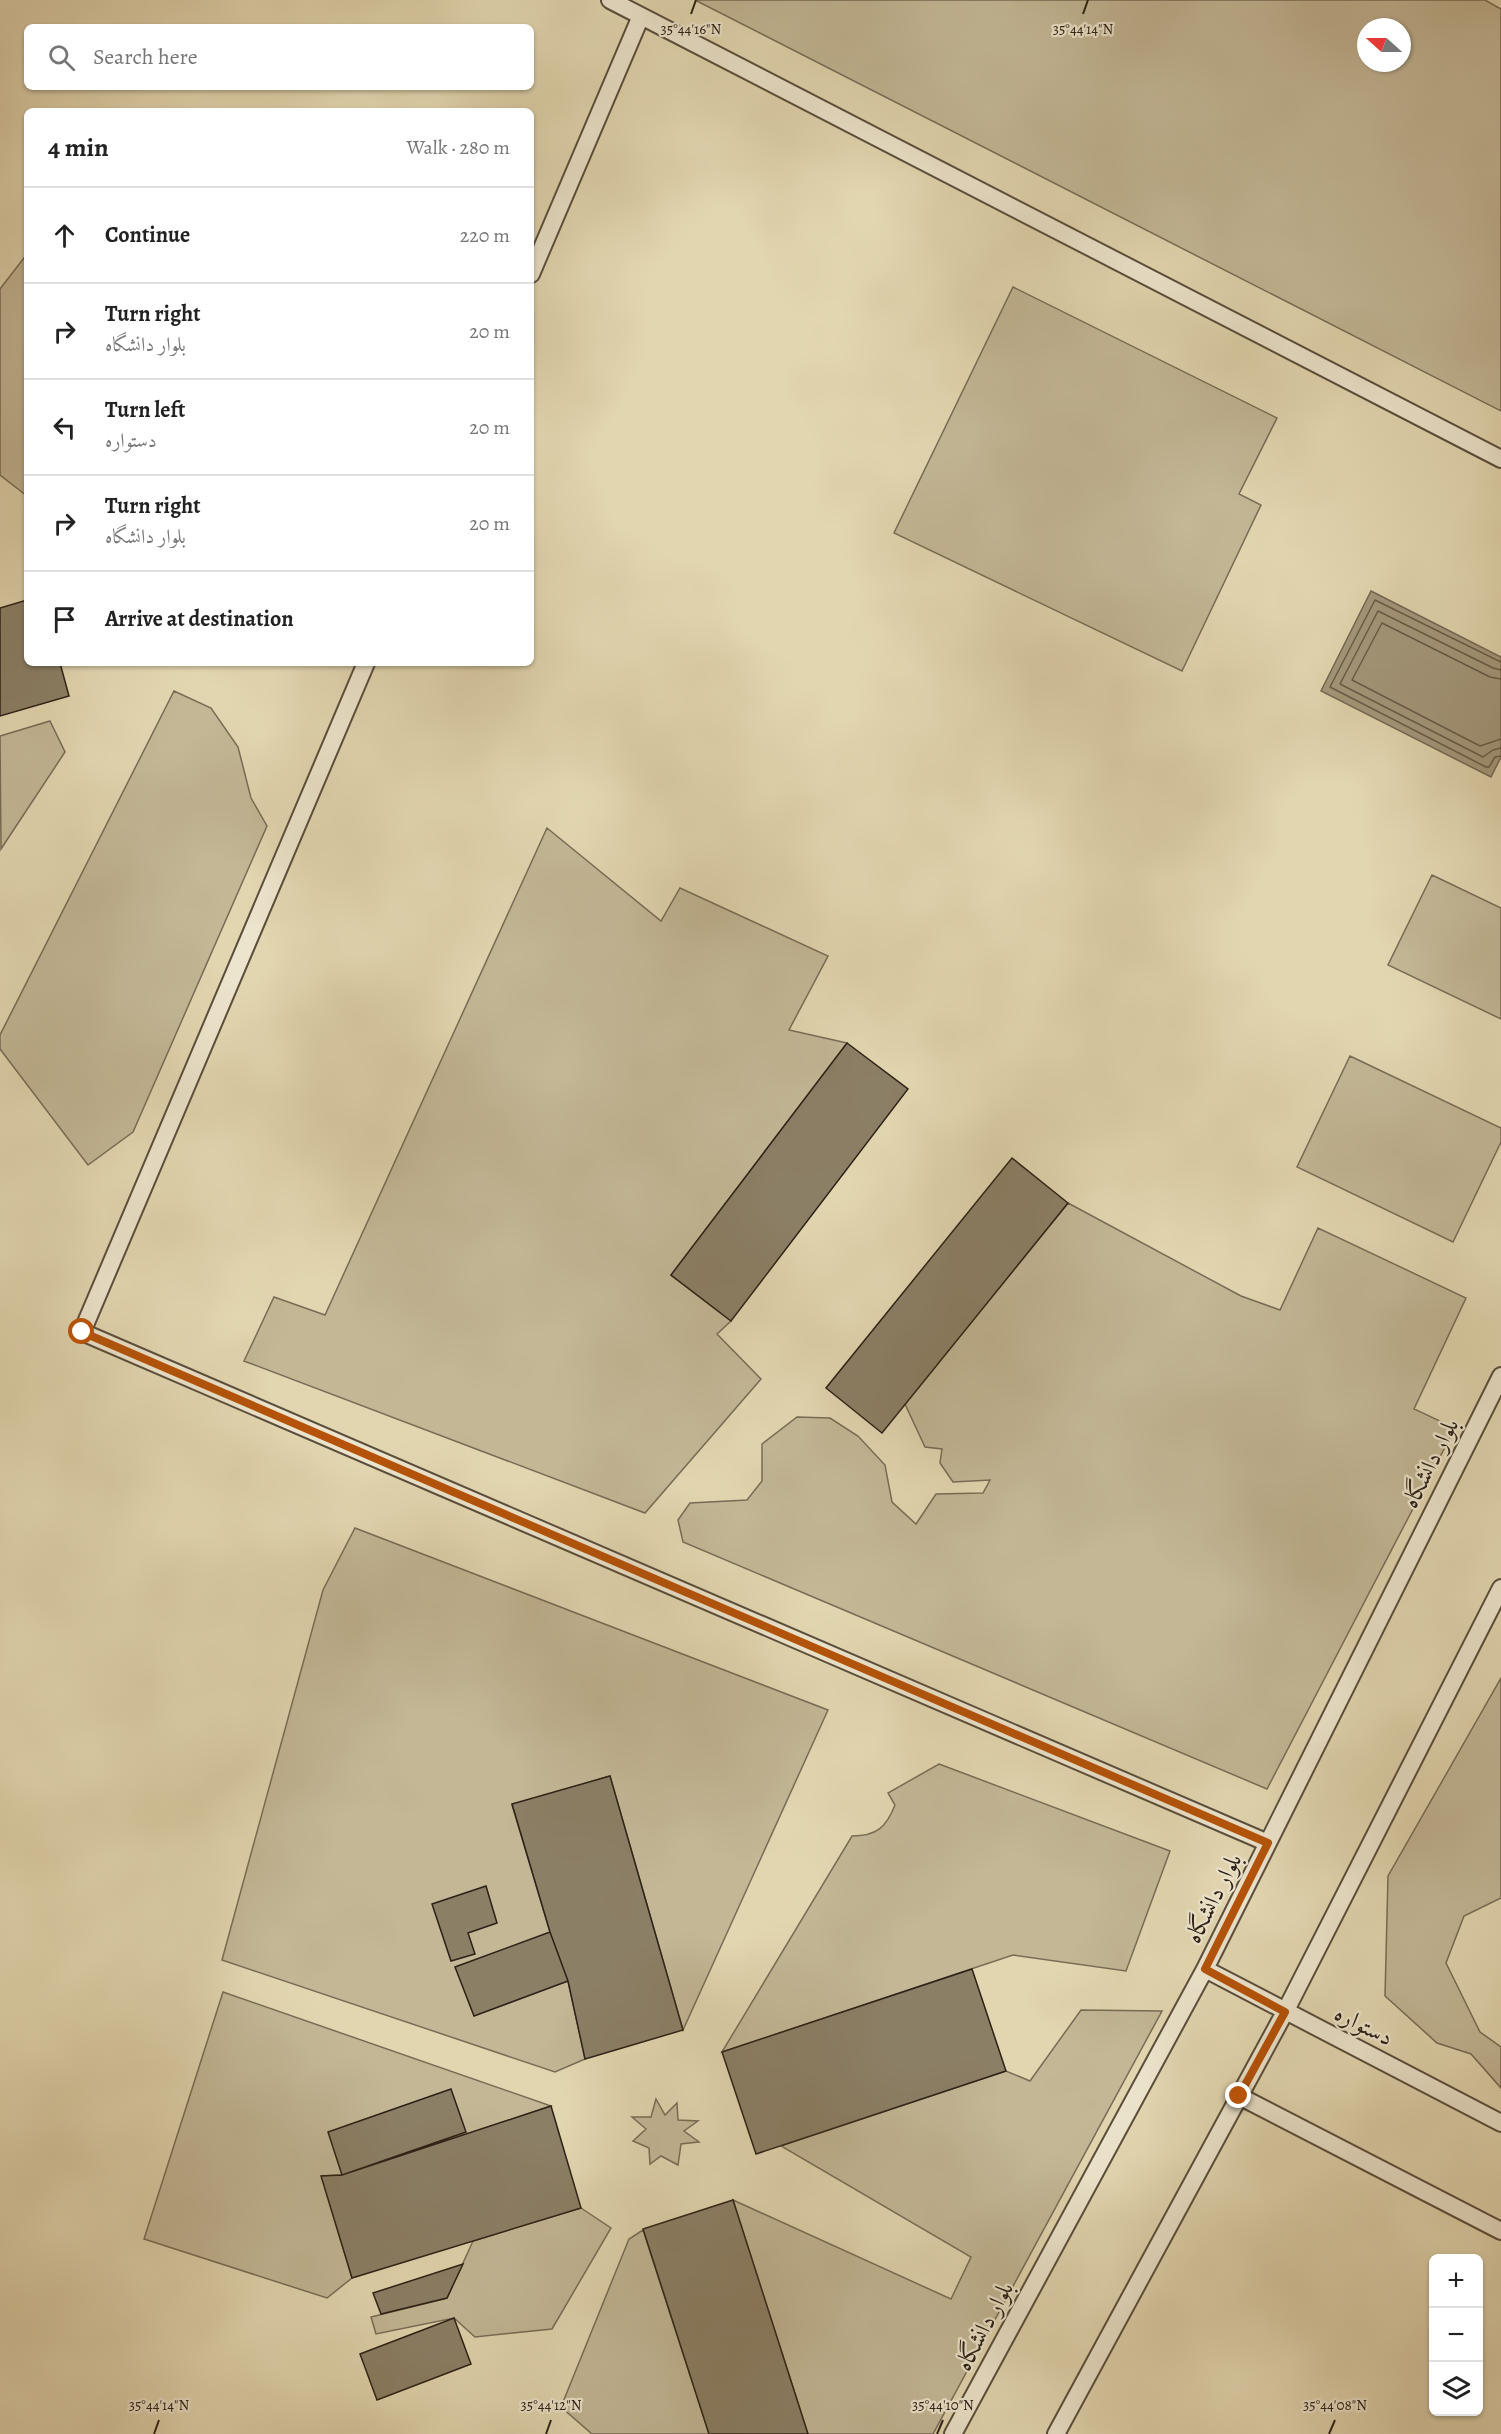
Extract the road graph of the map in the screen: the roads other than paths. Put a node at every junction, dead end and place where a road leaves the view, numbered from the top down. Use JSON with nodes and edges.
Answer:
{"nodes":[{"id":1,"x":610,"y":0,"type":"edge"},
{"id":2,"x":641,"y":16,"type":"junction"},
{"id":3,"x":534,"y":267,"type":"edge"},
{"id":4,"x":1501,"y":459,"type":"edge"},
{"id":5,"x":365,"y":666,"type":"edge"},
{"id":6,"x":1501,"y":1376,"type":"edge"},
{"id":7,"x":1501,"y":1588,"type":"edge"},
{"id":8,"x":1268,"y":1843,"type":"junction"},
{"id":9,"x":1205,"y":1969,"type":"junction"},
{"id":10,"x":1285,"y":2012,"type":"junction"},
{"id":11,"x":1239,"y":2096,"type":"junction"},
{"id":12,"x":1501,"y":2123,"type":"edge"},
{"id":13,"x":1501,"y":2231,"type":"edge"},
{"id":14,"x":953,"y":2434,"type":"edge"},
{"id":15,"x":1056,"y":2434,"type":"edge"}],
"edges":[{"from":1,"to":2,"type":"lane"},
{"from":2,"to":3,"type":"lane"},
{"from":2,"to":4,"type":"lane"},
{"from":5,"to":8,"type":"lane"},
{"from":6,"to":8,"type":"lane","name":"بلوار دانشگاه"},
{"from":7,"to":10,"type":"lane"},
{"from":8,"to":9,"type":"lane","name":"بلوار دانشگاه"},
{"from":9,"to":10,"type":"lane","name":"دستواره"},
{"from":9,"to":14,"type":"lane","name":"بلوار دانشگاه"},
{"from":10,"to":11,"type":"lane"},
{"from":10,"to":12,"type":"lane","name":"دستواره"},
{"from":11,"to":13,"type":"lane"},
{"from":11,"to":15,"type":"lane"}]}
